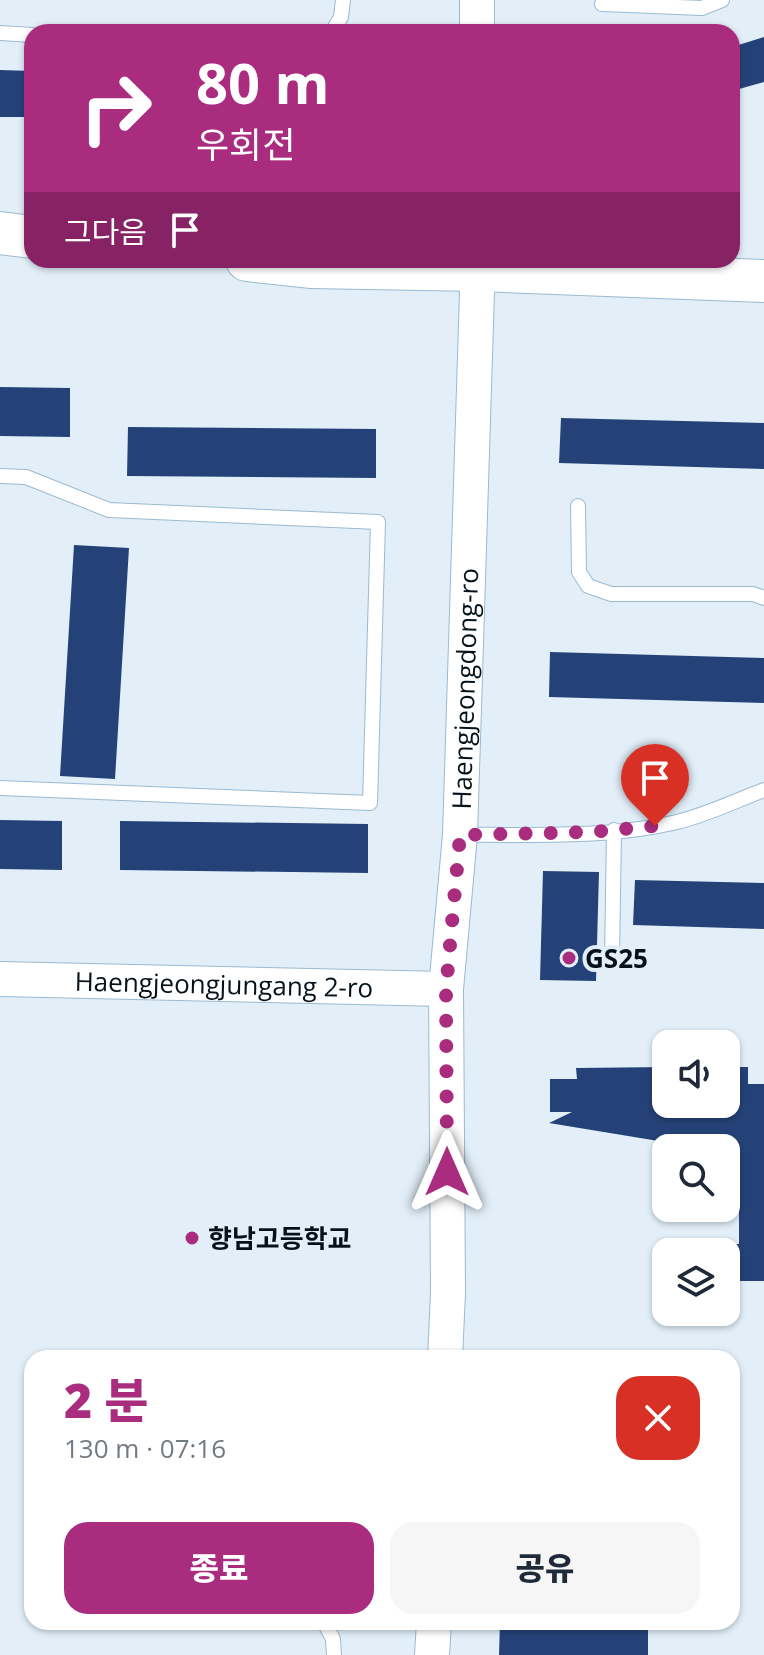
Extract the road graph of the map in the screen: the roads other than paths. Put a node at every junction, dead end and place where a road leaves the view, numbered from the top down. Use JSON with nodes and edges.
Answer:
{"nodes":[{"id":1,"x":343,"y":0,"type":"edge"},
{"id":2,"x":477,"y":0,"type":"edge"},
{"id":3,"x":722,"y":0,"type":"edge"},
{"id":4,"x":602,"y":4,"type":"dead end"},
{"id":5,"x":337,"y":24,"type":"edge"},
{"id":6,"x":477,"y":24,"type":"edge"},
{"id":7,"x":0,"y":33,"type":"edge"},
{"id":8,"x":24,"y":34,"type":"edge"},
{"id":9,"x":0,"y":233,"type":"edge"},
{"id":10,"x":24,"y":236,"type":"edge"},
{"id":11,"x":478,"y":268,"type":"edge"},
{"id":12,"x":532,"y":268,"type":"edge"},
{"id":13,"x":764,"y":281,"type":"edge"},
{"id":14,"x":0,"y":476,"type":"edge"},
{"id":15,"x":578,"y":506,"type":"dead end"},
{"id":16,"x":764,"y":598,"type":"edge"},
{"id":17,"x":0,"y":788,"type":"edge"},
{"id":18,"x":764,"y":790,"type":"edge"},
{"id":19,"x":614,"y":830,"type":"junction"},
{"id":20,"x":460,"y":835,"type":"junction"},
{"id":21,"x":612,"y":960,"type":"dead end"},
{"id":22,"x":0,"y":979,"type":"edge"},
{"id":23,"x":446,"y":989,"type":"junction"},
{"id":24,"x":445,"y":1350,"type":"edge"},
{"id":25,"x":328,"y":1630,"type":"edge"},
{"id":26,"x":434,"y":1630,"type":"edge"},
{"id":27,"x":334,"y":1655,"type":"edge"},
{"id":28,"x":432,"y":1655,"type":"edge"}],
"edges":[{"from":1,"to":5,"type":"lane"},
{"from":2,"to":6,"type":"street"},
{"from":3,"to":4,"type":"lane"},
{"from":7,"to":8,"type":"lane"},
{"from":9,"to":10,"type":"main road"},
{"from":11,"to":20,"type":"street","name":"Haengjeongdong-ro"},
{"from":12,"to":13,"type":"main road"},
{"from":14,"to":17,"type":"lane"},
{"from":15,"to":16,"type":"lane"},
{"from":18,"to":19,"type":"lane"},
{"from":19,"to":20,"type":"lane"},
{"from":19,"to":21,"type":"lane"},
{"from":20,"to":23,"type":"street","name":"Haengjeongdong-ro"},
{"from":22,"to":23,"type":"street","name":"Haengjeongjungang 2-ro"},
{"from":23,"to":24,"type":"street","name":"Haengjeongdong-ro"},
{"from":25,"to":27,"type":"lane"},
{"from":26,"to":28,"type":"street"}]}
